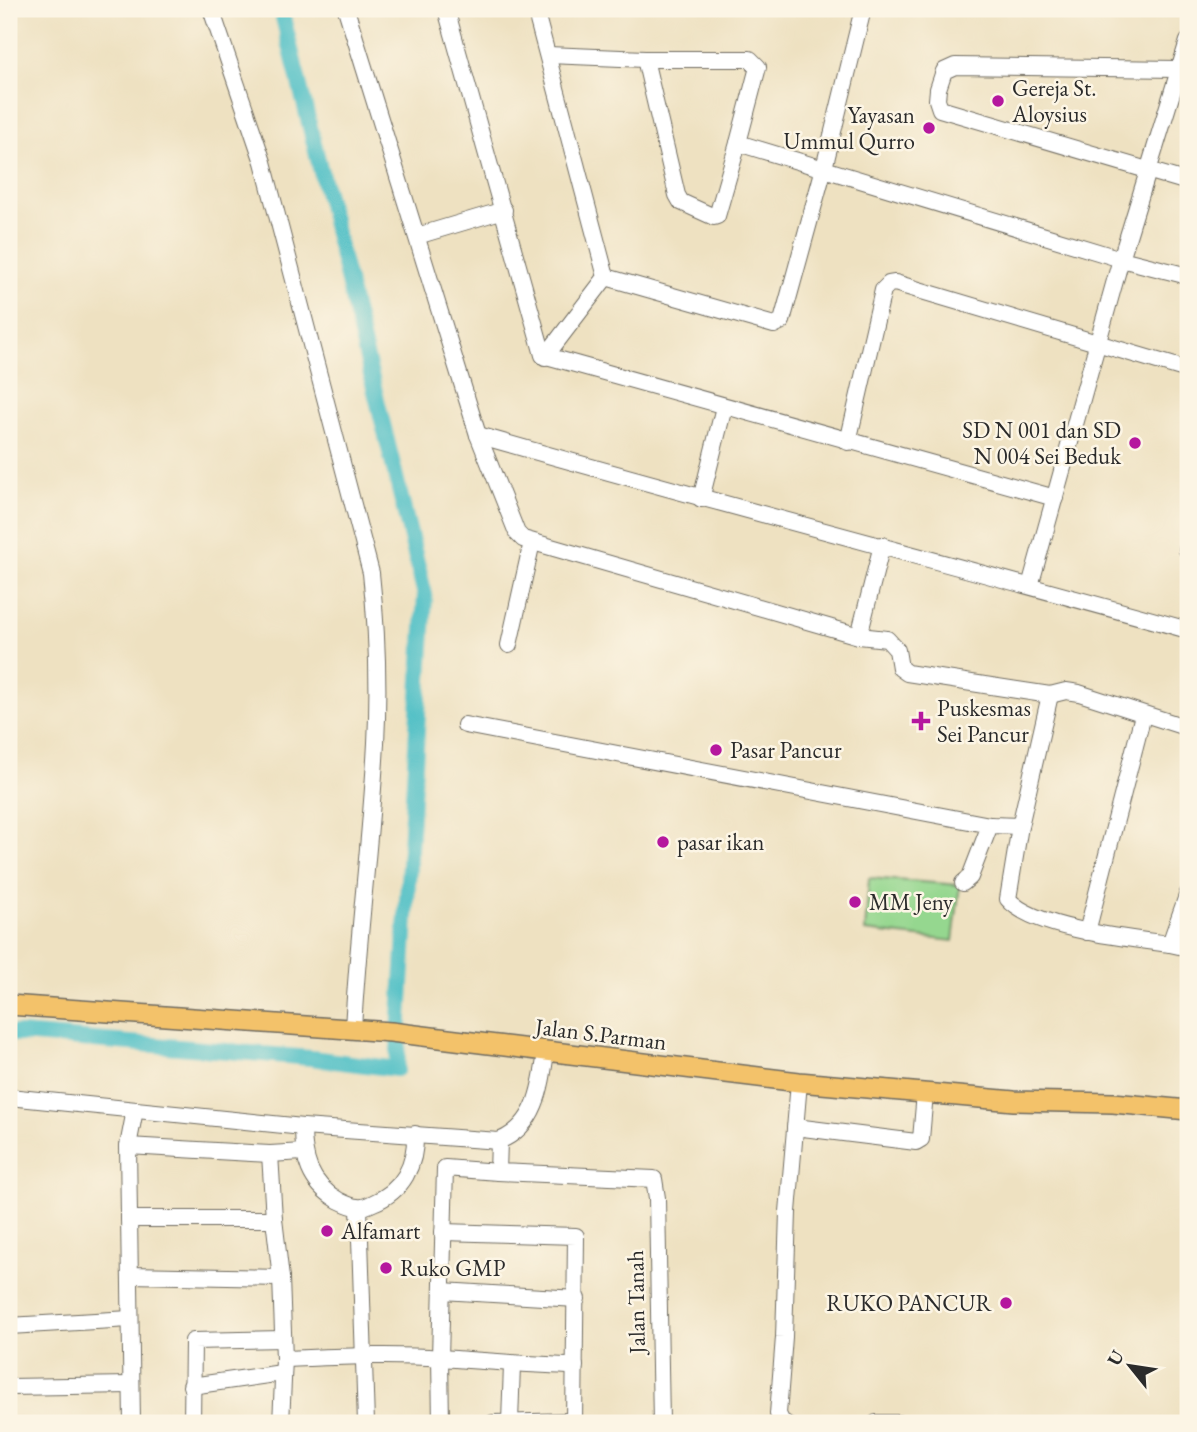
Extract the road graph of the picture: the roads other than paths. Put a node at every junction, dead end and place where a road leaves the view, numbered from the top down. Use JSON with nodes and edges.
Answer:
{"nodes":[{"id":1,"x":211,"y":9,"type":"edge"},
{"id":2,"x":346,"y":9,"type":"edge"},
{"id":3,"x":446,"y":9,"type":"edge"},
{"id":4,"x":535,"y":9,"type":"edge"},
{"id":5,"x":863,"y":9,"type":"edge"},
{"id":6,"x":1188,"y":41,"type":"edge"},
{"id":7,"x":548,"y":55,"type":"junction"},
{"id":8,"x":645,"y":59,"type":"junction"},
{"id":9,"x":1183,"y":73,"type":"edge"},
{"id":10,"x":738,"y":143,"type":"junction"},
{"id":11,"x":824,"y":167,"type":"junction"},
{"id":12,"x":1148,"y":170,"type":"junction"},
{"id":13,"x":1188,"y":182,"type":"edge"},
{"id":14,"x":504,"y":210,"type":"junction"},
{"id":15,"x":416,"y":236,"type":"junction"},
{"id":16,"x":1121,"y":259,"type":"junction"},
{"id":17,"x":1188,"y":276,"type":"edge"},
{"id":18,"x":606,"y":277,"type":"junction"},
{"id":19,"x":1098,"y":342,"type":"junction"},
{"id":20,"x":545,"y":357,"type":"junction"},
{"id":21,"x":1188,"y":370,"type":"edge"},
{"id":22,"x":724,"y":407,"type":"junction"},
{"id":23,"x":478,"y":435,"type":"junction"},
{"id":24,"x":848,"y":442,"type":"junction"},
{"id":25,"x":1055,"y":498,"type":"junction"},
{"id":26,"x":701,"y":499,"type":"junction"},
{"id":27,"x":533,"y":542,"type":"junction"},
{"id":28,"x":882,"y":545,"type":"junction"},
{"id":29,"x":1030,"y":586,"type":"junction"},
{"id":30,"x":1188,"y":630,"type":"edge"},
{"id":31,"x":859,"y":636,"type":"junction"},
{"id":32,"x":509,"y":645,"type":"dead end"},
{"id":33,"x":1050,"y":695,"type":"junction"},
{"id":34,"x":1143,"y":715,"type":"junction"},
{"id":35,"x":465,"y":725,"type":"dead end"},
{"id":36,"x":1188,"y":728,"type":"edge"},
{"id":37,"x":990,"y":825,"type":"junction"},
{"id":38,"x":1020,"y":826,"type":"junction"},
{"id":39,"x":963,"y":883,"type":"dead end"},
{"id":40,"x":1188,"y":893,"type":"edge"},
{"id":41,"x":1087,"y":932,"type":"junction"},
{"id":42,"x":1170,"y":944,"type":"junction"},
{"id":43,"x":1188,"y":948,"type":"edge"},
{"id":44,"x":9,"y":1004,"type":"edge"},
{"id":45,"x":353,"y":1029,"type":"junction"},
{"id":46,"x":546,"y":1052,"type":"junction"},
{"id":47,"x":799,"y":1082,"type":"junction"},
{"id":48,"x":925,"y":1093,"type":"junction"},
{"id":49,"x":9,"y":1097,"type":"edge"},
{"id":50,"x":135,"y":1110,"type":"junction"},
{"id":51,"x":1188,"y":1110,"type":"edge"},
{"id":52,"x":303,"y":1127,"type":"junction"},
{"id":53,"x":795,"y":1127,"type":"junction"},
{"id":54,"x":415,"y":1135,"type":"junction"},
{"id":55,"x":499,"y":1142,"type":"junction"},
{"id":56,"x":128,"y":1146,"type":"junction"},
{"id":57,"x":303,"y":1152,"type":"junction"},
{"id":58,"x":270,"y":1154,"type":"junction"},
{"id":59,"x":498,"y":1171,"type":"junction"},
{"id":60,"x":359,"y":1208,"type":"junction"},
{"id":61,"x":129,"y":1219,"type":"junction"},
{"id":62,"x":274,"y":1219,"type":"junction"},
{"id":63,"x":443,"y":1232,"type":"junction"},
{"id":64,"x":130,"y":1275,"type":"junction"},
{"id":65,"x":281,"y":1278,"type":"junction"},
{"id":66,"x":442,"y":1291,"type":"junction"},
{"id":67,"x":577,"y":1299,"type":"junction"},
{"id":68,"x":130,"y":1319,"type":"junction"},
{"id":69,"x":9,"y":1326,"type":"edge"},
{"id":70,"x":284,"y":1339,"type":"junction"},
{"id":71,"x":365,"y":1356,"type":"junction"},
{"id":72,"x":440,"y":1358,"type":"junction"},
{"id":73,"x":512,"y":1365,"type":"junction"},
{"id":74,"x":284,"y":1366,"type":"junction"},
{"id":75,"x":575,"y":1366,"type":"junction"},
{"id":76,"x":131,"y":1385,"type":"junction"},
{"id":77,"x":9,"y":1387,"type":"edge"},
{"id":78,"x":191,"y":1387,"type":"junction"},
{"id":79,"x":510,"y":1422,"type":"edge"},
{"id":80,"x":574,"y":1422,"type":"edge"},
{"id":81,"x":132,"y":1423,"type":"edge"},
{"id":82,"x":192,"y":1423,"type":"edge"},
{"id":83,"x":281,"y":1423,"type":"edge"},
{"id":84,"x":366,"y":1423,"type":"edge"},
{"id":85,"x":441,"y":1423,"type":"edge"},
{"id":86,"x":493,"y":1423,"type":"edge"},
{"id":87,"x":661,"y":1423,"type":"edge"},
{"id":88,"x":785,"y":1423,"type":"edge"},
{"id":89,"x":876,"y":1423,"type":"edge"},
{"id":90,"x":898,"y":1423,"type":"edge"}],
"edges":[{"from":1,"to":45,"type":"street"},
{"from":2,"to":15,"type":"street"},
{"from":3,"to":14,"type":"street"},
{"from":4,"to":7,"type":"street"},
{"from":5,"to":11,"type":"street"},
{"from":6,"to":9,"type":"street"},
{"from":7,"to":8,"type":"street"},
{"from":7,"to":18,"type":"street"},
{"from":8,"to":10,"type":"street"},
{"from":8,"to":10,"type":"street"},
{"from":9,"to":12,"type":"street"},
{"from":9,"to":12,"type":"street"},
{"from":10,"to":11,"type":"street"},
{"from":11,"to":16,"type":"street"},
{"from":11,"to":18,"type":"street"},
{"from":12,"to":13,"type":"street"},
{"from":12,"to":16,"type":"street"},
{"from":14,"to":15,"type":"street"},
{"from":14,"to":20,"type":"street"},
{"from":15,"to":23,"type":"street"},
{"from":16,"to":17,"type":"street"},
{"from":16,"to":19,"type":"street"},
{"from":18,"to":20,"type":"street"},
{"from":19,"to":21,"type":"street"},
{"from":19,"to":24,"type":"street"},
{"from":19,"to":25,"type":"street"},
{"from":20,"to":22,"type":"street"},
{"from":22,"to":24,"type":"street"},
{"from":22,"to":26,"type":"street"},
{"from":23,"to":26,"type":"street"},
{"from":23,"to":27,"type":"street"},
{"from":24,"to":25,"type":"street"},
{"from":25,"to":29,"type":"street"},
{"from":26,"to":28,"type":"street"},
{"from":27,"to":31,"type":"street"},
{"from":27,"to":32,"type":"street"},
{"from":28,"to":29,"type":"street"},
{"from":28,"to":31,"type":"street"},
{"from":29,"to":30,"type":"street"},
{"from":31,"to":33,"type":"street"},
{"from":33,"to":34,"type":"street"},
{"from":33,"to":38,"type":"street"},
{"from":34,"to":36,"type":"street"},
{"from":34,"to":41,"type":"street"},
{"from":35,"to":37,"type":"street"},
{"from":37,"to":38,"type":"street"},
{"from":37,"to":39,"type":"street"},
{"from":38,"to":41,"type":"street"},
{"from":40,"to":42,"type":"street"},
{"from":41,"to":42,"type":"street"},
{"from":42,"to":43,"type":"street"},
{"from":44,"to":45,"type":"main road","name":"Jalan S.Parman"},
{"from":45,"to":46,"type":"main road","name":"Jalan S.Parman"},
{"from":46,"to":47,"type":"main road","name":"Jalan S.Parman"},
{"from":46,"to":55,"type":"street"},
{"from":47,"to":48,"type":"main road","name":"Jalan S.Parman"},
{"from":47,"to":53,"type":"street"},
{"from":48,"to":51,"type":"main road","name":"Jalan S.Parman"},
{"from":48,"to":53,"type":"street"},
{"from":49,"to":50,"type":"street"},
{"from":50,"to":52,"type":"street"},
{"from":50,"to":56,"type":"street"},
{"from":52,"to":54,"type":"street"},
{"from":52,"to":57,"type":"street"},
{"from":53,"to":88,"type":"street"},
{"from":54,"to":55,"type":"street"},
{"from":54,"to":60,"type":"street"},
{"from":55,"to":59,"type":"street"},
{"from":56,"to":58,"type":"street"},
{"from":56,"to":61,"type":"street"},
{"from":57,"to":58,"type":"street"},
{"from":57,"to":60,"type":"street"},
{"from":58,"to":62,"type":"street"},
{"from":59,"to":63,"type":"street"},
{"from":59,"to":87,"type":"street","name":"Jalan Tanah"},
{"from":60,"to":71,"type":"street"},
{"from":61,"to":62,"type":"street"},
{"from":61,"to":64,"type":"street"},
{"from":62,"to":65,"type":"street"},
{"from":63,"to":66,"type":"street"},
{"from":63,"to":67,"type":"street"},
{"from":64,"to":65,"type":"street"},
{"from":64,"to":68,"type":"street"},
{"from":65,"to":70,"type":"street"},
{"from":66,"to":67,"type":"street"},
{"from":66,"to":72,"type":"street"},
{"from":67,"to":75,"type":"street"},
{"from":68,"to":69,"type":"street"},
{"from":68,"to":76,"type":"street"},
{"from":70,"to":74,"type":"street"},
{"from":70,"to":78,"type":"street"},
{"from":71,"to":72,"type":"street"},
{"from":71,"to":74,"type":"street"},
{"from":71,"to":84,"type":"street"},
{"from":72,"to":73,"type":"street"},
{"from":72,"to":85,"type":"street"},
{"from":73,"to":75,"type":"street"},
{"from":73,"to":79,"type":"street"},
{"from":74,"to":78,"type":"street"},
{"from":74,"to":83,"type":"street"},
{"from":75,"to":80,"type":"street"},
{"from":76,"to":77,"type":"street"},
{"from":76,"to":81,"type":"street"},
{"from":78,"to":82,"type":"street"},
{"from":79,"to":80,"type":"street"},
{"from":79,"to":86,"type":"street"},
{"from":89,"to":90,"type":"street"}]}
